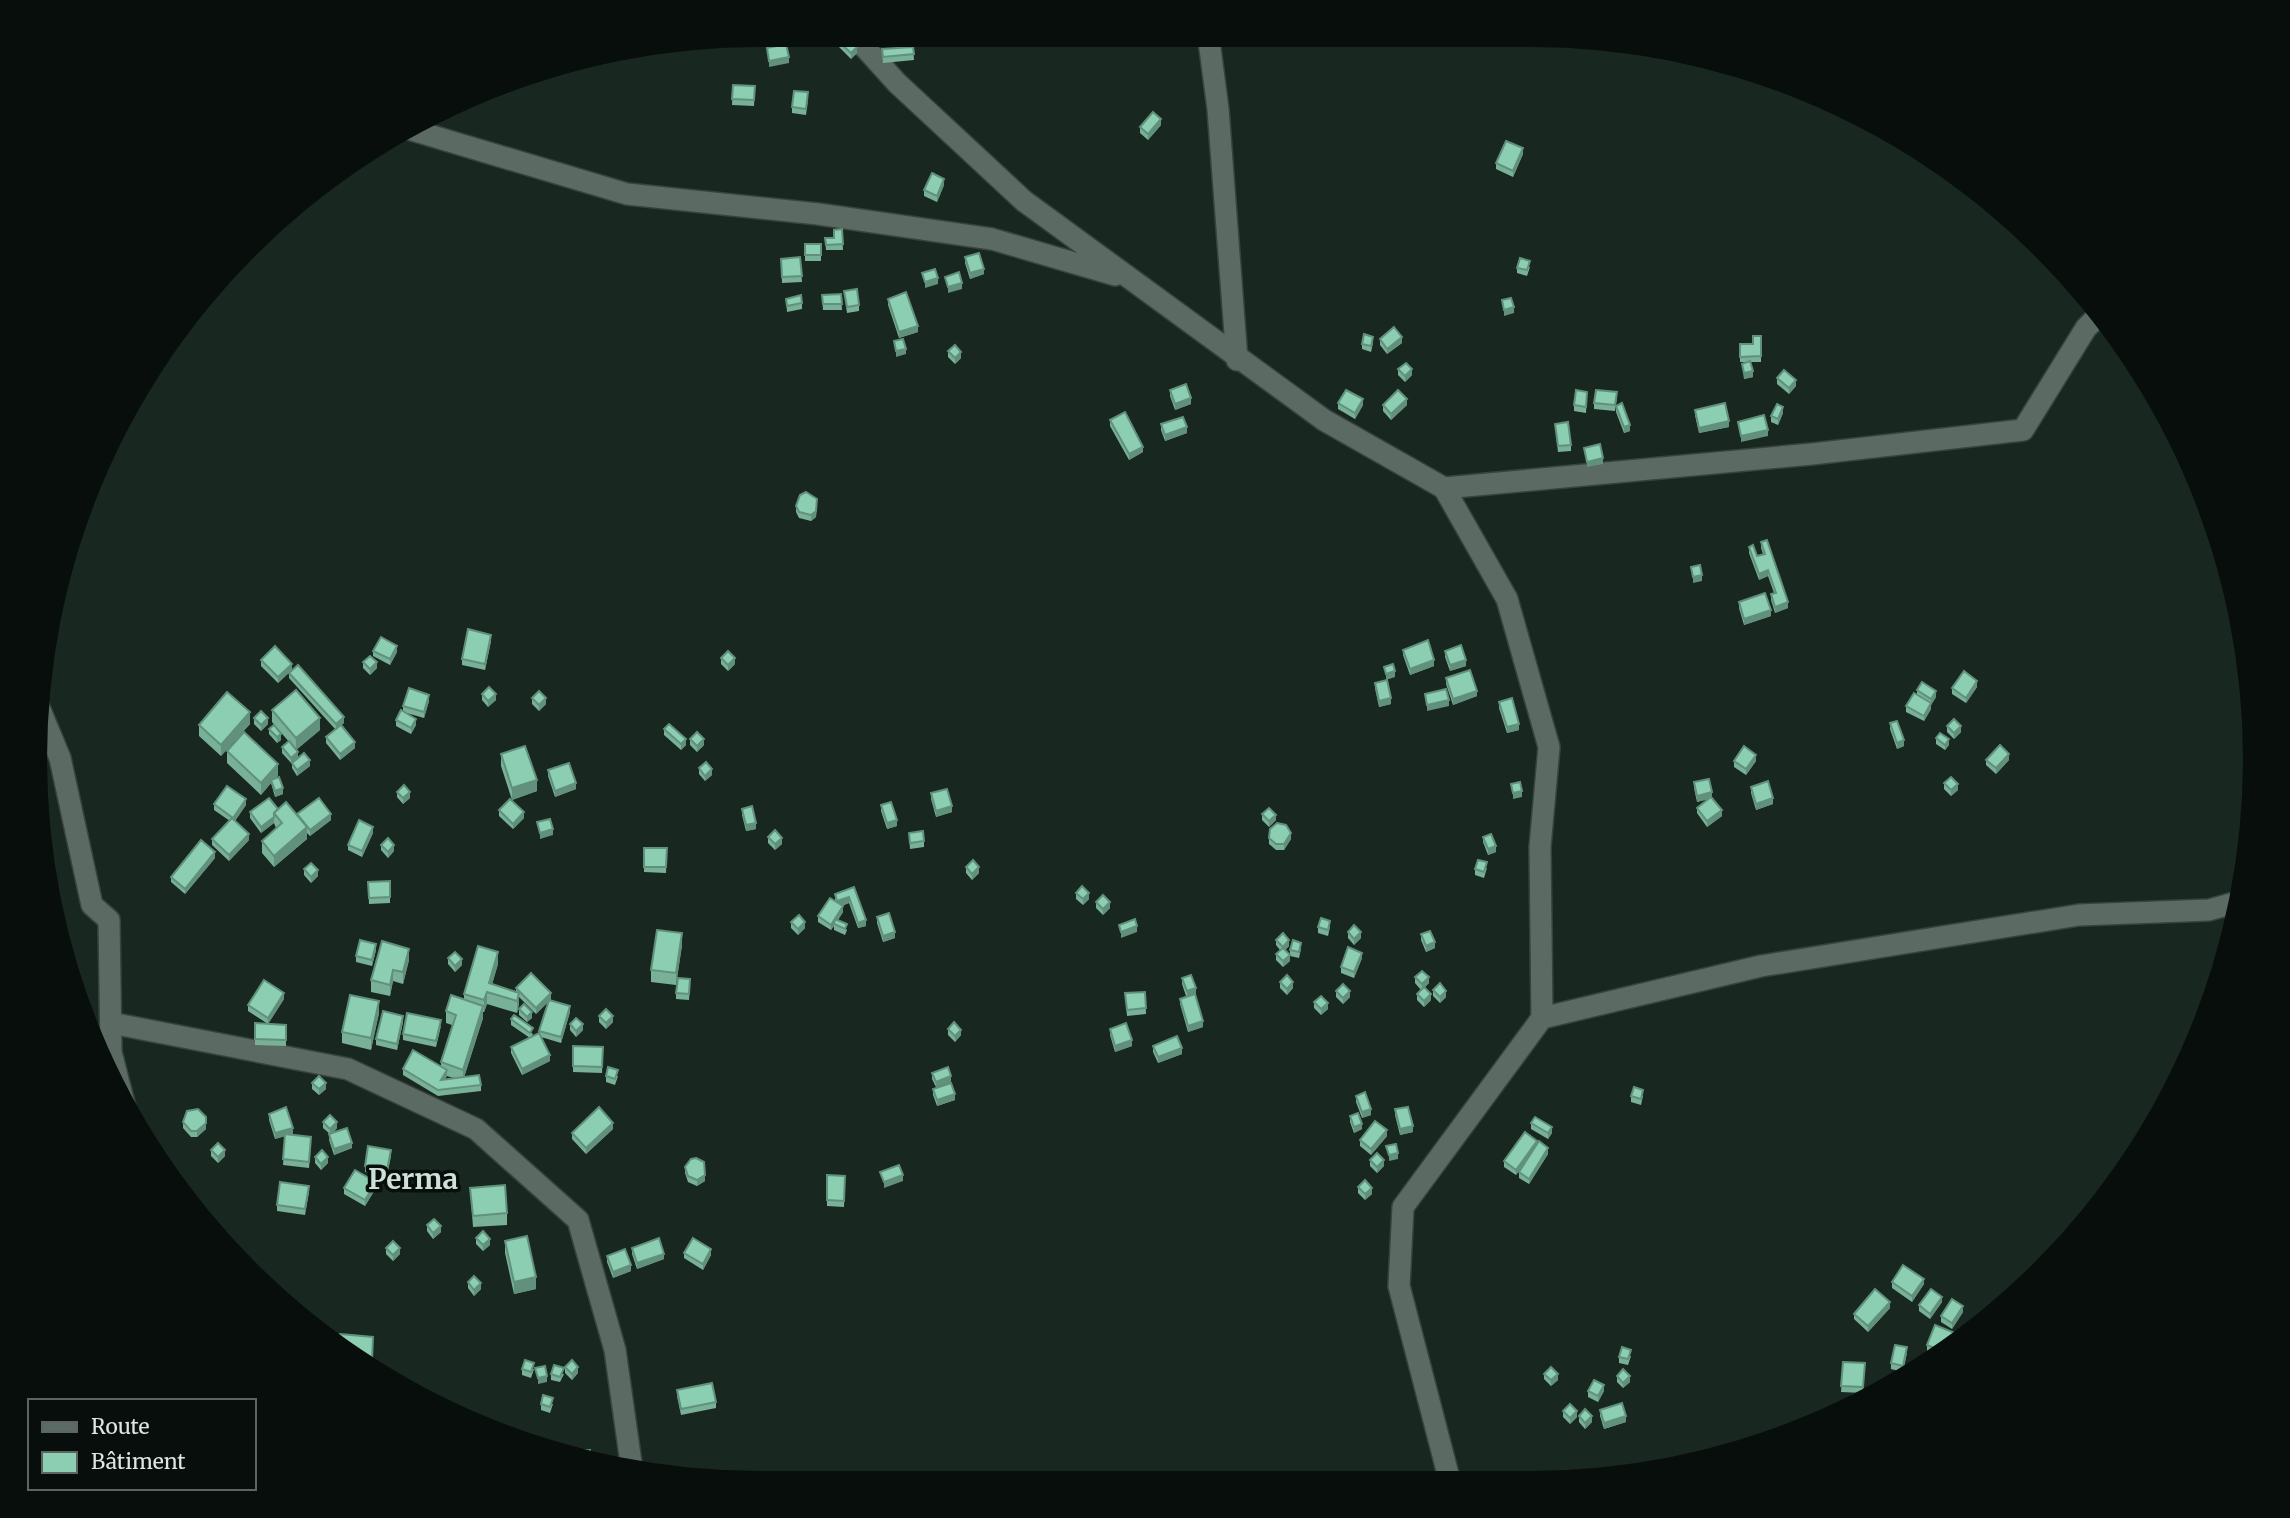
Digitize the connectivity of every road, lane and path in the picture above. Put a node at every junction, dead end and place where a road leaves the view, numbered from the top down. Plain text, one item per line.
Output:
1 (864, 47) edge
2 (1210, 47) edge
3 (422, 133) edge
4 (1127, 278) junction
5 (2092, 321) edge
6 (1237, 360) junction
7 (1444, 488) junction
8 (48, 730) edge
9 (2227, 905) edge
10 (1542, 1018) junction
11 (111, 1023) junction
12 (111, 1053) edge
13 (630, 1459) edge
14 (1447, 1471) edge

1 - 4 street
2 - 6 street
3 - 4 street
4 - 6 street
5 - 7 street
6 - 7 street
7 - 10 street
8 - 11 street
9 - 10 street
10 - 14 street
11 - 12 street
11 - 13 street

